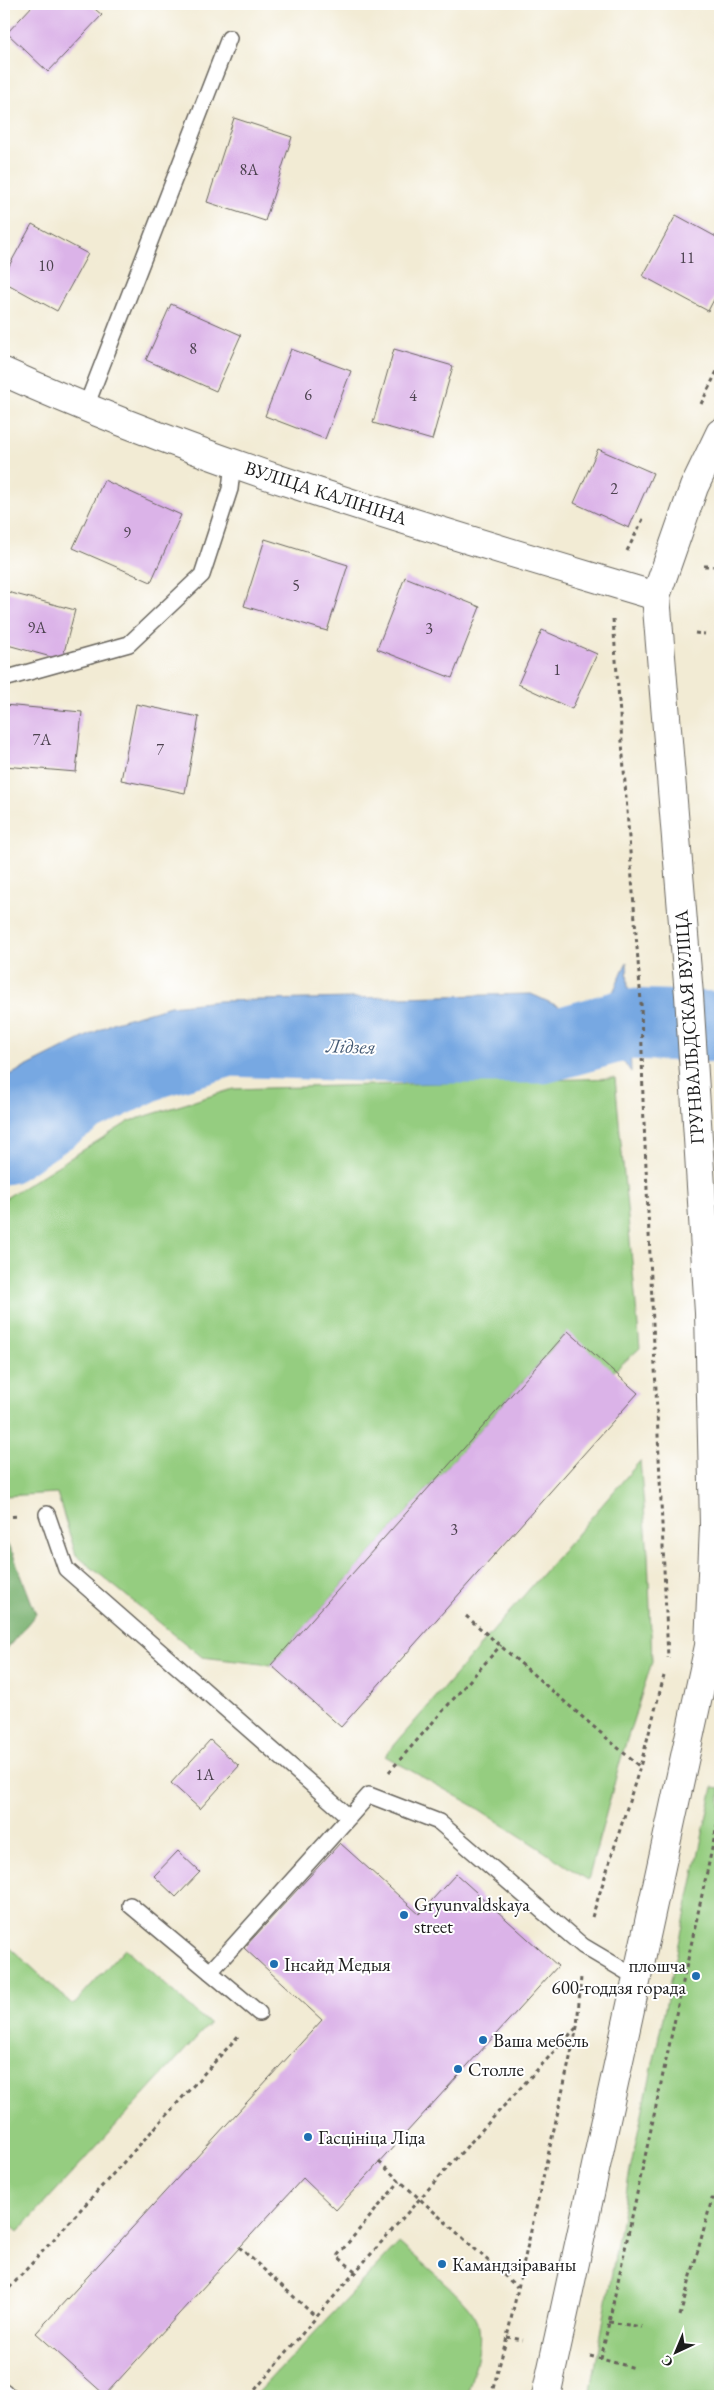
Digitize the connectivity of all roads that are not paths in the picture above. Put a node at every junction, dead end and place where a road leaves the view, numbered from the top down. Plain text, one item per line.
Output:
1 (229, 38) dead end
2 (4, 372) edge
3 (85, 409) junction
4 (720, 433) edge
5 (233, 462) junction
6 (656, 596) junction
7 (4, 679) edge
8 (47, 1514) dead end
9 (349, 1817) junction
10 (130, 1905) dead end
11 (210, 1972) junction
12 (636, 1978) junction
13 (259, 2013) road end
14 (4, 2391) edge
15 (9, 2396) edge
16 (546, 2396) edge

1 - 3 lane
2 - 3 main road, ВУЛІЦА КАЛІНІНА
3 - 5 main road, ВУЛІЦА КАЛІНІНА
4 - 6 main road, ГРУНВАЛЬДСКАЯ ВУЛІЦА
5 - 6 main road, ВУЛІЦА КАЛІНІНА
5 - 7 lane
6 - 12 main road, ГРУНВАЛЬДСКАЯ ВУЛІЦА
8 - 9 lane
9 - 11 lane
9 - 12 lane
10 - 11 lane
11 - 13 lane
12 - 16 main road, ГРУНВАЛЬДСКАЯ ВУЛІЦА
14 - 15 lane

